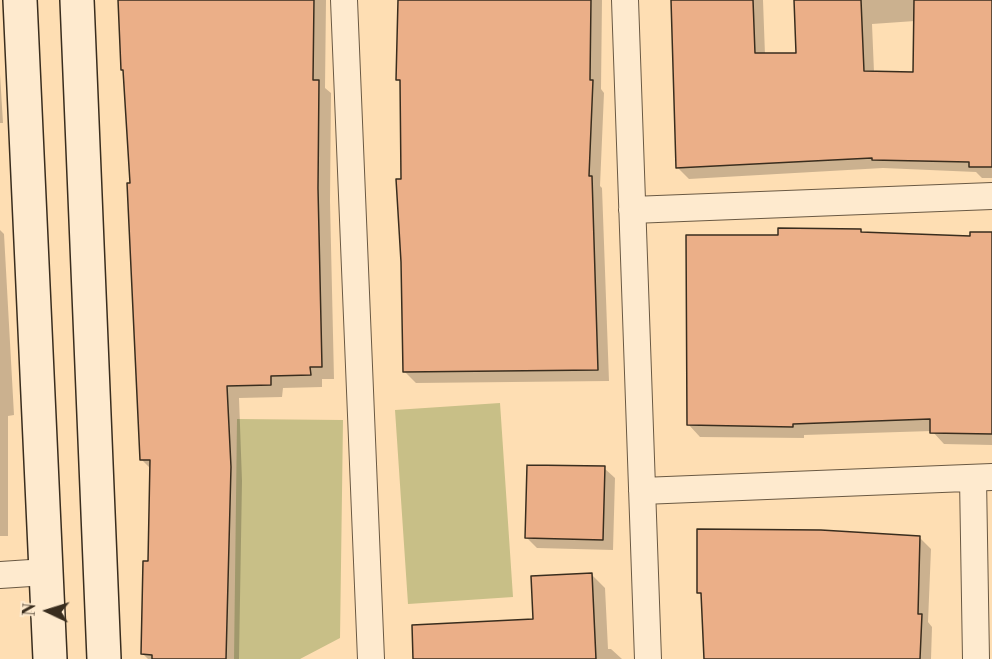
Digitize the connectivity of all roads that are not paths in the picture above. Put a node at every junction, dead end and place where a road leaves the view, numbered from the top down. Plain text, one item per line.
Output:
1 (20, 0) edge
2 (77, 0) edge
3 (344, 0) edge
4 (625, 0) edge
5 (992, 196) edge
6 (632, 210) junction
7 (982, 477) edge
8 (642, 491) junction
9 (46, 572) junction
10 (0, 575) edge
11 (50, 659) edge
12 (104, 659) edge
13 (371, 659) edge
14 (648, 659) edge
15 (976, 659) edge

1 - 9 street
2 - 12 street
3 - 13 street
4 - 6 street
5 - 6 street
6 - 8 street
7 - 8 street
7 - 15 street
8 - 14 street
9 - 10 street
9 - 11 street

